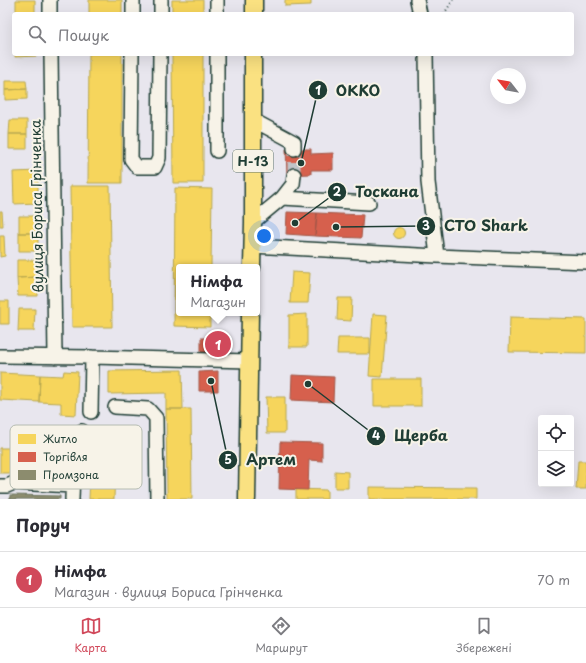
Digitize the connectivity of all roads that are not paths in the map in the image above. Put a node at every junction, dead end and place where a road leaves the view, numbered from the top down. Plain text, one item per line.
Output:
1 (50, 0) edge
2 (133, 0) edge
3 (161, 0) edge
4 (217, 0) edge
5 (254, 0) edge
6 (417, 0) edge
7 (50, 12) edge
8 (132, 12) edge
9 (161, 12) edge
10 (217, 12) edge
11 (254, 12) edge
12 (420, 12) edge
13 (51, 56) edge
14 (132, 56) edge
15 (160, 56) edge
16 (217, 56) edge
17 (253, 56) edge
18 (426, 56) edge
19 (253, 120) junction
20 (294, 149) tunnel mouth
21 (217, 151) dead end
22 (294, 175) tunnel mouth
23 (282, 198) junction
24 (369, 203) dead end
25 (253, 222) junction
26 (252, 246) junction
27 (437, 256) junction
28 (586, 262) edge
29 (252, 264) edge
30 (250, 316) edge
31 (0, 356) edge
32 (55, 357) junction
33 (92, 357) junction
34 (249, 361) junction
35 (115, 407) dead end
36 (91, 412) dead end
37 (10, 485) edge
38 (0, 486) edge
39 (46, 489) edge
40 (72, 493) edge
41 (158, 499) edge
42 (247, 499) edge

1 - 7 street
2 - 8 street
3 - 9 street
4 - 10 street
5 - 11 main road
6 - 12 street
13 - 32 street, вулиця Бориса Грінченка
14 - 15 street
16 - 21 street
17 - 19 main road, Н-13
18 - 27 street
19 - 20 street
19 - 25 main road, Н-13
22 - 23 street
23 - 24 street
23 - 25 street
25 - 26 main road, Н-13
26 - 27 street
26 - 29 main road, Н-13
27 - 28 street
30 - 34 main road
31 - 32 street
32 - 33 street
33 - 34 street
33 - 36 street
34 - 42 main road
35 - 41 street
37 - 38 street
39 - 40 street

